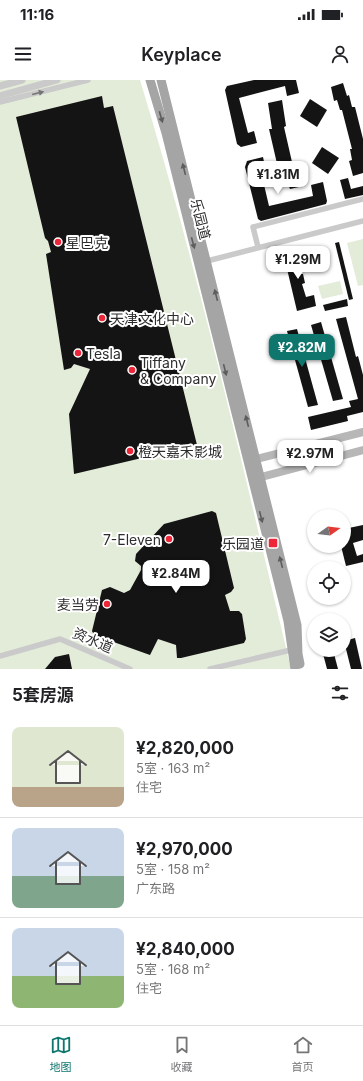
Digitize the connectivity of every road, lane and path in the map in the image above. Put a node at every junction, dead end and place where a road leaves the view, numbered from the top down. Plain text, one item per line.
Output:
1 (22, 80) edge
2 (57, 80) edge
3 (88, 80) edge
4 (150, 80) edge
5 (161, 80) edge
6 (0, 86) edge
7 (0, 96) edge
8 (0, 102) edge
9 (363, 199) edge
10 (363, 221) edge
11 (258, 247) junction
12 (203, 262) junction
13 (363, 432) edge
14 (363, 450) edge
15 (252, 460) junction
16 (256, 478) junction
17 (291, 650) junction
18 (0, 656) edge
19 (130, 669) edge
20 (210, 669) edge
21 (295, 669) edge
22 (302, 669) edge

1 - 6 street
2 - 7 street
8 -> 3 street
4 -> 12 main road, 乐园道
12 -> 5 main road, 乐园道
9 - 11 street
10 - 11 street
11 - 12 street
12 - 15 main road, 乐园道
13 - 15 main road
14 - 16 main road
15 - 16 main road, 乐园道
16 -> 17 main road, 乐园道
22 -> 16 main road, 乐园道
17 - 20 street
17 - 21 main road, 乐园道
18 - 19 street, 资水道

